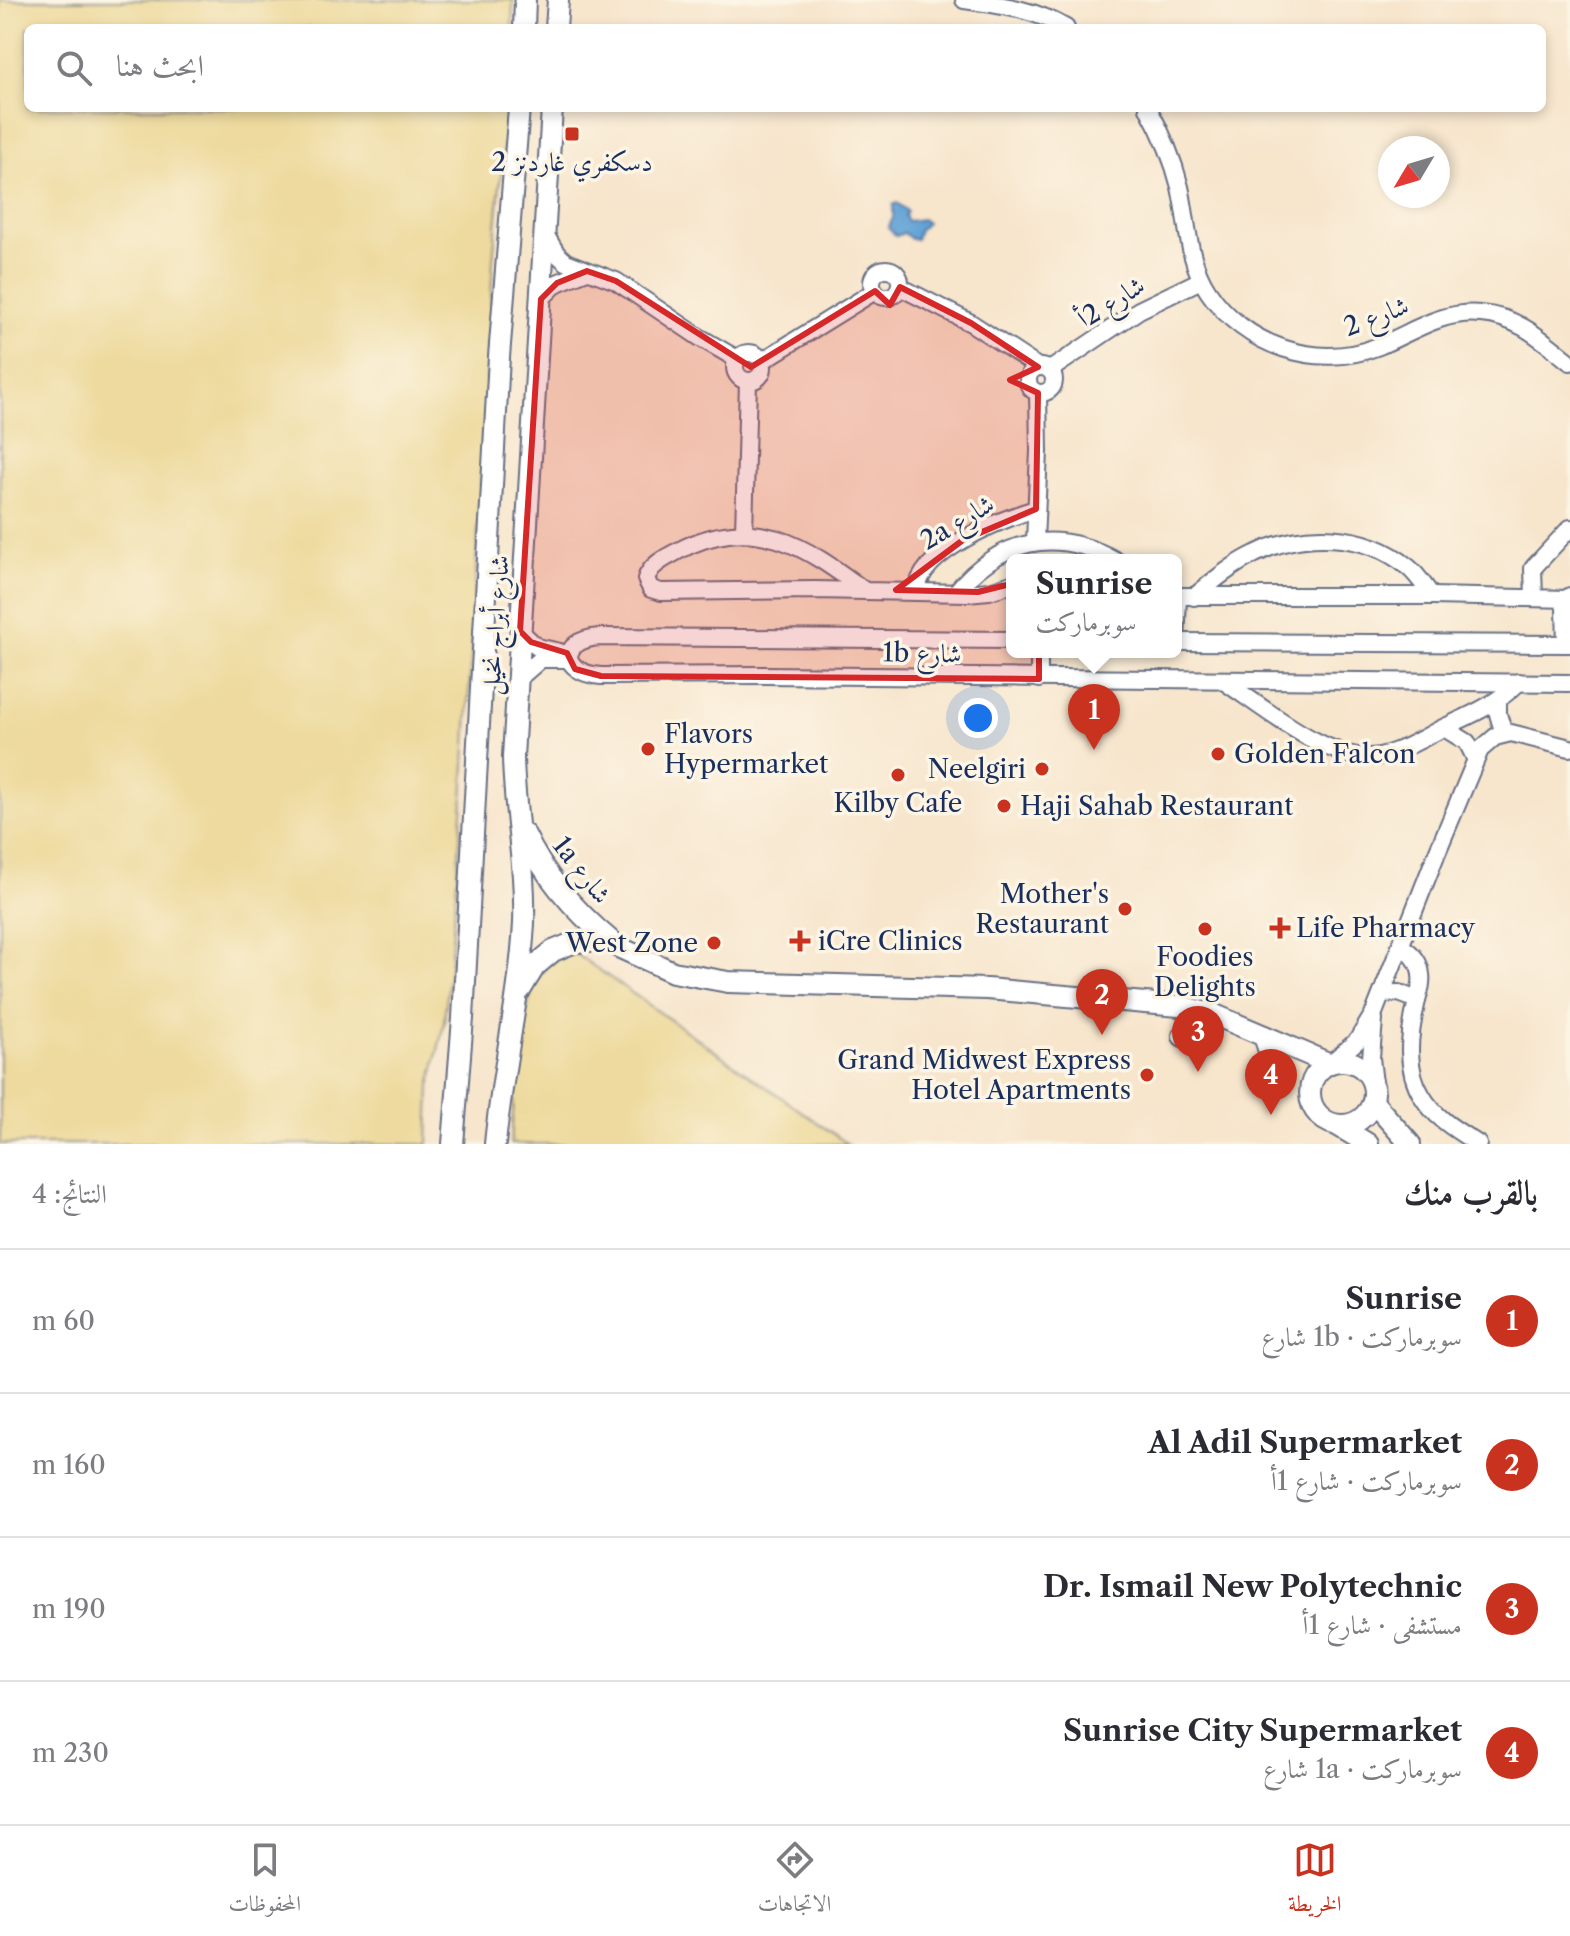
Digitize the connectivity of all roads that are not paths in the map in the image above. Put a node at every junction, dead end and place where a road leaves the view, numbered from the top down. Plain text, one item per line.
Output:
1 (525, 0) edge
2 (558, 0) edge
3 (964, 0) edge
4 (524, 24) edge
5 (556, 24) edge
6 (1058, 24) edge
7 (519, 112) edge
8 (552, 112) edge
9 (1150, 112) edge
10 (545, 234) junction
11 (587, 271) junction
12 (1201, 280) junction
13 (541, 299) junction
14 (737, 359) junction
15 (762, 361) junction
16 (1570, 362) edge
17 (1044, 369) junction
18 (748, 381) junction
19 (1036, 509) junction
20 (1570, 528) edge
21 (744, 532) junction
22 (1035, 542) junction
23 (1100, 554) edge
24 (1006, 586) edge
25 (865, 591) junction
26 (917, 591) junction
27 (956, 592) junction
28 (1432, 596) junction
29 (1183, 597) edge
30 (1534, 598) junction
31 (1569, 598) edge
32 (520, 631) junction
33 (1006, 640) edge
34 (1182, 642) edge
35 (1568, 644) edge
36 (569, 656) junction
37 (1039, 658) edge
38 (518, 679) junction
39 (1039, 679) junction
40 (1220, 680) junction
41 (1519, 682) junction
42 (1570, 683) edge
43 (1498, 701) junction
44 (1444, 728) junction
45 (1504, 734) junction
46 (1570, 748) edge
47 (1475, 758) junction
48 (519, 822) junction
49 (612, 942) junction
50 (1400, 946) junction
51 (1382, 994) junction
52 (1417, 1000) junction
53 (516, 1007) junction
54 (1374, 1013) junction
55 (1215, 1015) junction
56 (1183, 1036) dead end
57 (1273, 1040) junction
58 (1330, 1062) junction
59 (1278, 1078) dead end
60 (1310, 1092) junction
61 (1374, 1093) junction
62 (1337, 1125) junction
63 (453, 1144) edge
64 (495, 1144) edge
65 (1368, 1144) edge
66 (1410, 1144) edge
67 (1478, 1144) edge

1 - 4 street
2 - 5 street
3 - 6 street
7 - 63 street, شارع أبراج نخيل
8 - 10 street, شارع أبراج نخيل
9 - 12 street, شارع 2
10 - 11 street
10 - 13 street, شارع أبراج نخيل
11 - 13 street
11 - 14 street
12 - 16 street, شارع 2
12 - 17 street, شارع 2أ
13 - 32 street, شارع أبراج نخيل
14 - 15 street
14 - 18 street
15 - 17 street
15 - 18 street
17 - 19 street
18 - 21 street
19 - 22 street
19 - 26 street, 2a شارع
20 - 30 street
21 - 25 street
21 - 25 street
22 - 23 street
22 - 27 street
24 - 27 street
25 - 26 street
26 - 27 street
28 - 29 street
28 - 29 street
28 - 30 street
30 - 31 street
31 - 35 street
32 - 36 street
32 - 38 street, شارع أبراج نخيل
33 - 36 street, 1b شارع
34 - 35 street
36 - 38 street, 1b شارع
36 - 39 street, 1b شارع
37 - 39 street
38 - 48 street, شارع أبراج نخيل
39 - 40 street, 1b شارع
40 - 41 street, 1b شارع
40 - 44 street
41 - 42 street, 1b شارع
41 - 43 street
43 - 44 street
43 - 45 street
44 - 47 street
45 - 46 street
45 - 47 street
47 - 50 street
48 - 49 street, 1a شارع
48 - 53 street, شارع أبراج نخيل
49 - 53 street
49 - 55 street, 1a شارع
50 - 51 street
50 - 52 street
51 - 52 street
51 - 54 street
52 - 67 street
53 - 64 street, شارع أبراج نخيل
54 - 58 street
54 - 61 street
55 - 56 street
55 - 57 street, 1a شارع
57 - 58 street
57 - 59 street
57 - 60 street
58 - 60 street
58 - 61 street
60 - 62 street
61 - 62 street
61 - 66 street
62 - 65 street

